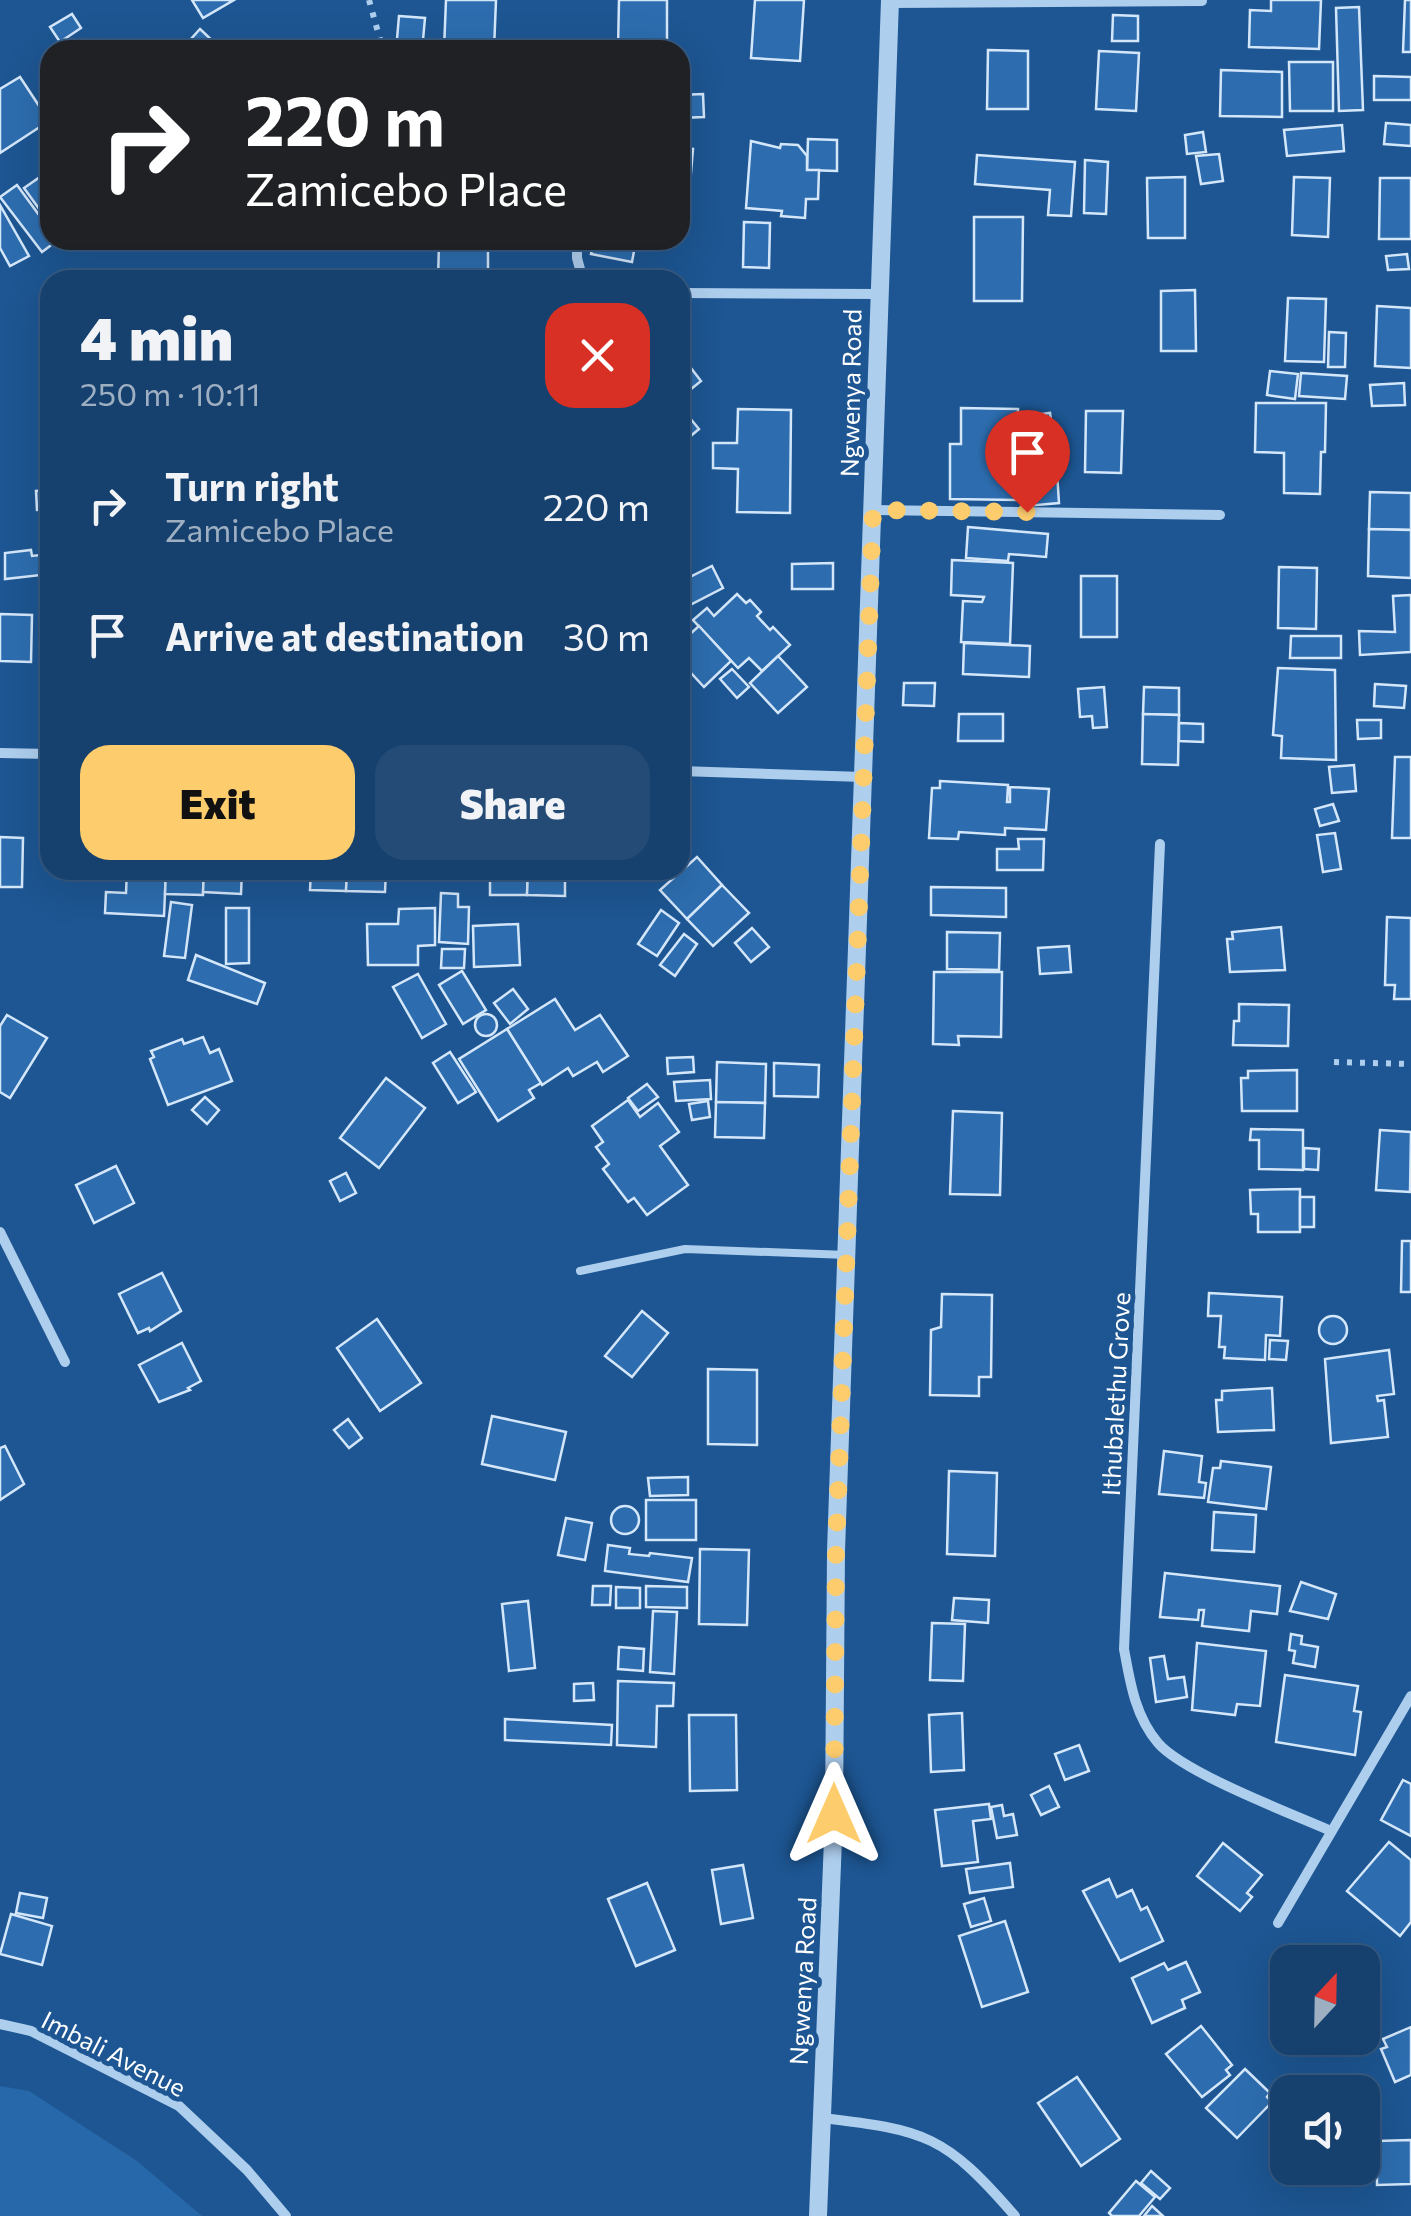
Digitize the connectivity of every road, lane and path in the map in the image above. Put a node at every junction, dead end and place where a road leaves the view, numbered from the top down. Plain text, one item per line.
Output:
1 (369, 0) edge
2 (1202, 0) edge
3 (890, 1) edge
4 (380, 40) edge
5 (690, 293) edge
6 (878, 294) junction
7 (873, 510) junction
8 (1220, 515) dead end
9 (0, 752) edge
10 (40, 754) edge
11 (690, 772) edge
12 (862, 776) junction
13 (1160, 844) dead end
14 (1334, 1062) dead end
15 (1411, 1064) edge
16 (0, 1232) edge
17 (846, 1254) junction
18 (580, 1271) dead end
19 (64, 1362) dead end
20 (1411, 1696) edge
21 (1330, 1831) junction
22 (1278, 1923) dead end
23 (0, 2024) edge
24 (820, 2118) junction
25 (286, 2216) edge
26 (818, 2216) edge
27 (1015, 2216) edge

1 - 4 path
2 - 3 street
3 - 6 street, Ngwenya Road
5 - 6 street
6 - 7 street, Ngwenya Road
7 - 8 street
7 - 12 street, Ngwenya Road
9 - 10 street
11 - 12 street
12 - 17 street, Ngwenya Road
13 - 21 street, Ithubalethu Grove
14 - 15 path
16 - 19 street
17 - 18 lane
17 - 24 street, Ngwenya Road
20 - 21 street
21 - 22 street
23 - 25 street, Imbali Avenue
24 - 26 street, Ngwenya Road
24 - 27 street

